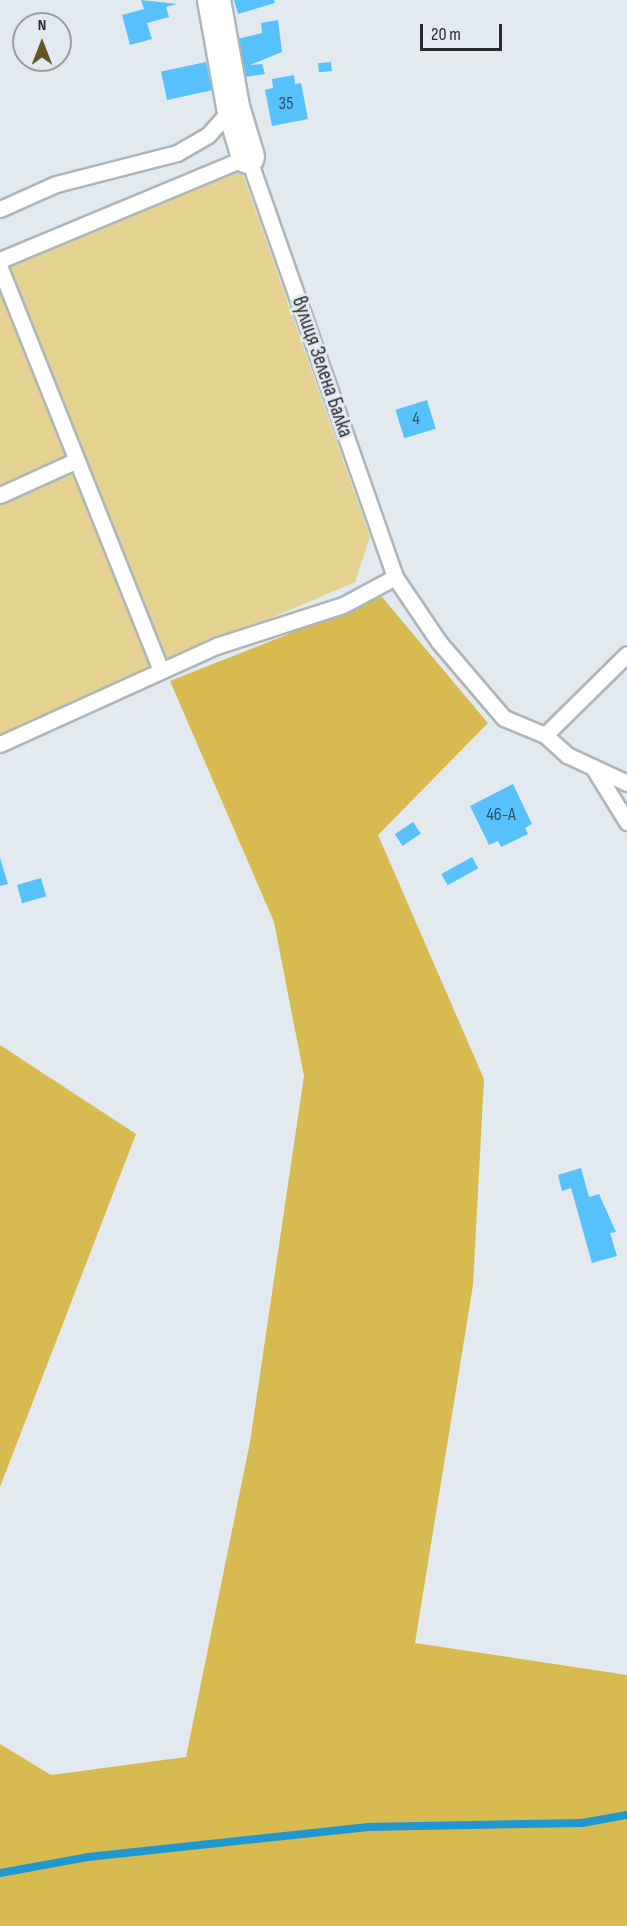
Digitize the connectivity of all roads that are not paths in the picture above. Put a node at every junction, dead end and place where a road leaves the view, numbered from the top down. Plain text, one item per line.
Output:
1 (214, 0) edge
2 (233, 107) junction
3 (248, 157) junction
4 (0, 209) edge
5 (0, 260) edge
6 (0, 268) edge
7 (75, 461) junction
8 (0, 495) edge
9 (395, 577) junction
10 (627, 654) edge
11 (161, 670) junction
12 (545, 735) junction
13 (0, 744) edge
14 (593, 767) junction
15 (627, 783) edge
16 (627, 822) edge

1 - 2 street
2 - 3 street
2 - 4 lane
3 - 5 lane
3 - 9 lane, вулиця Зелена Балка
6 - 7 lane
7 - 8 lane
7 - 11 lane
9 - 11 lane
9 - 12 lane, вулиця Зелена Балка
10 - 12 lane
11 - 13 lane
12 - 14 lane, вулиця Зелена Балка
14 - 15 lane, вулиця Зелена Балка
14 - 16 lane

